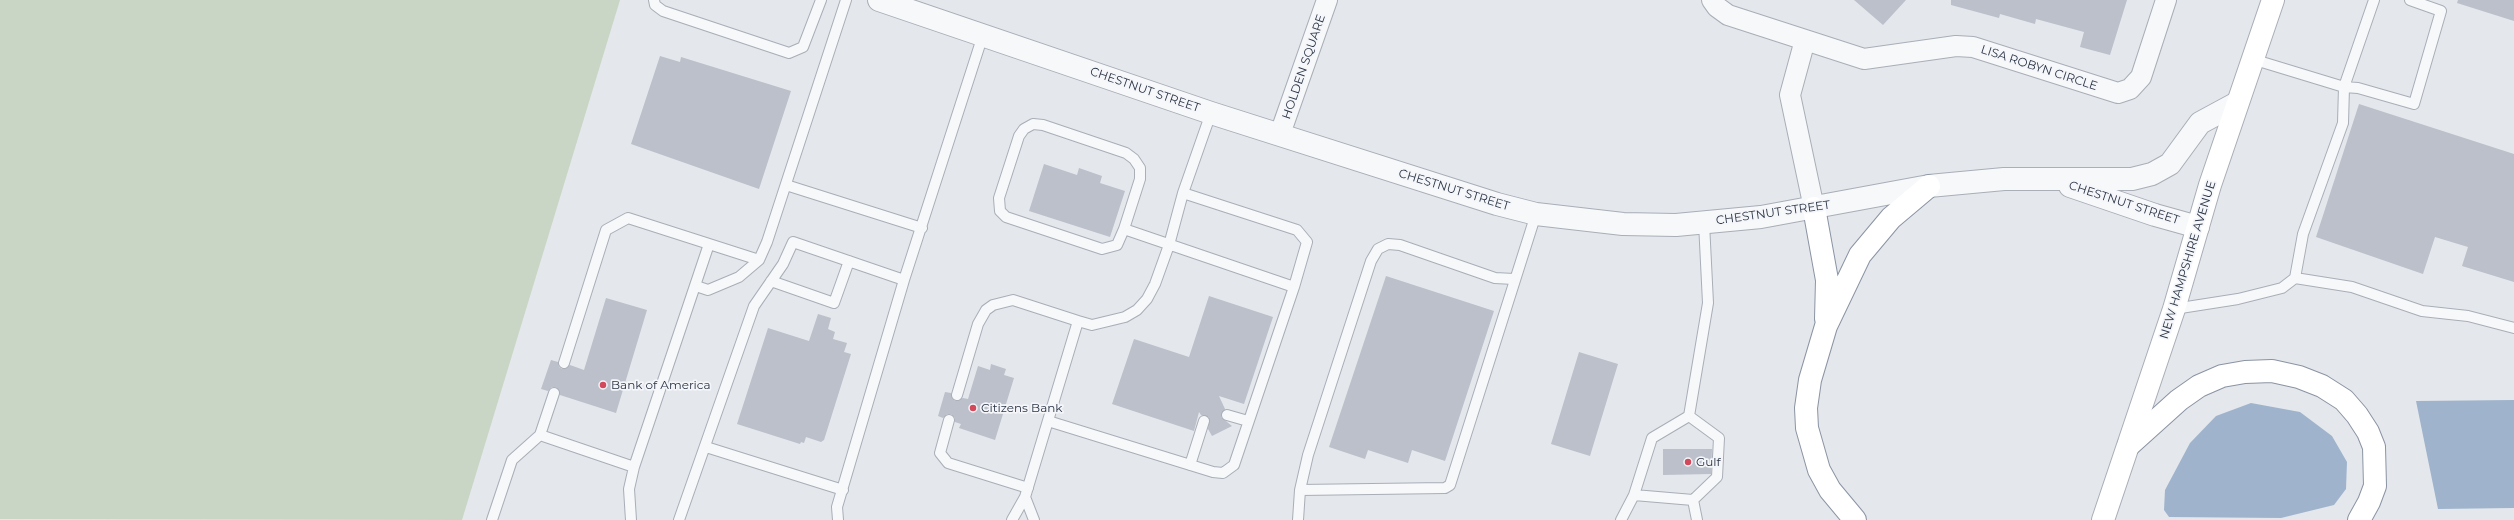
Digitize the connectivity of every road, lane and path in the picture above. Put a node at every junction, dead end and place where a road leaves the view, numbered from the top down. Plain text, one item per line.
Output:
1 (654, 0) edge
2 (821, 0) edge
3 (846, 0) edge
4 (879, 0) edge
5 (1327, 0) edge
6 (1712, 0) edge
7 (2166, 0) edge
8 (2273, 0) edge
9 (2374, 0) edge
10 (2410, 0) edge
11 (983, 35) junction
12 (1805, 40) junction
13 (2252, 59) junction
14 (2344, 87) junction
15 (2237, 103) junction
16 (1211, 112) junction
17 (1280, 134) junction
18 (2051, 180) junction
19 (786, 185) junction
20 (1929, 186) junction
21 (1183, 193) junction
22 (1814, 208) junction
23 (1536, 214) junction
24 (1704, 223) junction
25 (2198, 226) junction
26 (922, 228) junction
27 (1124, 229) junction
28 (709, 244) junction
29 (1169, 245) junction
30 (759, 260) junction
31 (849, 261) junction
32 (2295, 278) junction
33 (1514, 279) junction
34 (904, 280) junction
35 (771, 281) junction
36 (696, 286) junction
37 (1294, 287) junction
38 (2174, 310) junction
39 (1078, 321) junction
40 (1826, 326) junction
41 (2514, 328) edge
42 (564, 363) dead end
43 (554, 393) dead end
44 (957, 396) dead end
45 (1227, 415) dead end
46 (1689, 416) junction
47 (949, 420) dead end
48 (1048, 421) junction
49 (1204, 422) dead end
50 (1248, 422) junction
51 (540, 434) junction
52 (2129, 445) junction
53 (706, 447) junction
54 (1190, 465) junction
55 (634, 467) junction
56 (843, 490) junction
57 (1300, 490) junction
58 (1026, 492) junction
59 (1634, 495) junction
60 (1693, 500) junction
61 (492, 520) edge
62 (631, 520) edge
63 (679, 520) edge
64 (838, 520) edge
65 (1012, 520) edge
66 (1034, 520) edge
67 (1298, 520) edge
68 (1621, 520) edge
69 (1697, 520) edge
70 (1855, 520) edge
71 (2103, 520) edge
72 (2359, 520) edge

1 - 2 lane
3 - 19 lane
4 - 11 street, CHESTNUT STREET
5 - 17 street, HOLDEN SQUARE
6 - 12 street, LISA ROBYN CIRCLE
7 - 12 street, LISA ROBYN CIRCLE
8 - 13 main road, NEW HAMPSHIRE AVENUE
9 - 14 lane
10 - 14 lane
11 - 16 street, CHESTNUT STREET
11 - 26 lane
12 - 22 street
13 - 14 lane
13 - 15 main road, NEW HAMPSHIRE AVENUE
14 - 32 lane
15 - 18 street, CHESTNUT STREET
15 - 25 main road, NEW HAMPSHIRE AVENUE
16 - 17 street, CHESTNUT STREET
16 - 21 lane
17 - 23 street, CHESTNUT STREET
18 - 20 street, CHESTNUT STREET
18 - 25 street, CHESTNUT STREET
19 - 26 lane
19 - 30 lane
20 - 22 street, CHESTNUT STREET
20 - 40 main road
21 - 29 lane
21 - 37 lane
22 - 24 street, CHESTNUT STREET
22 - 40 main road
23 - 24 street, CHESTNUT STREET
23 - 33 lane
24 - 46 lane
25 - 38 main road, NEW HAMPSHIRE AVENUE
26 - 34 lane
27 - 27 lane
27 - 29 lane
28 - 30 lane
28 - 36 lane
28 - 42 lane
29 - 37 lane
29 - 39 lane
30 - 36 lane
31 - 34 lane
31 - 35 lane
31 - 35 lane
32 - 38 lane
32 - 41 lane
33 - 57 lane
33 - 57 lane
34 - 56 lane
35 - 53 lane
36 - 55 lane
37 - 50 lane
38 - 52 main road, NEW HAMPSHIRE AVENUE
39 - 44 lane
39 - 48 lane
40 - 70 main road
43 - 51 lane
45 - 50 lane
46 - 59 lane
46 - 60 lane
47 - 58 lane
48 - 54 lane
48 - 58 lane
49 - 54 lane
50 - 54 lane
51 - 55 lane
51 - 61 lane
52 - 71 main road, NEW HAMPSHIRE AVENUE
52 - 72 main road
53 - 56 lane
53 - 63 lane
55 - 62 lane
56 - 64 lane
57 - 67 lane
58 - 65 lane
58 - 66 lane
59 - 60 lane
59 - 68 lane
60 - 69 lane

